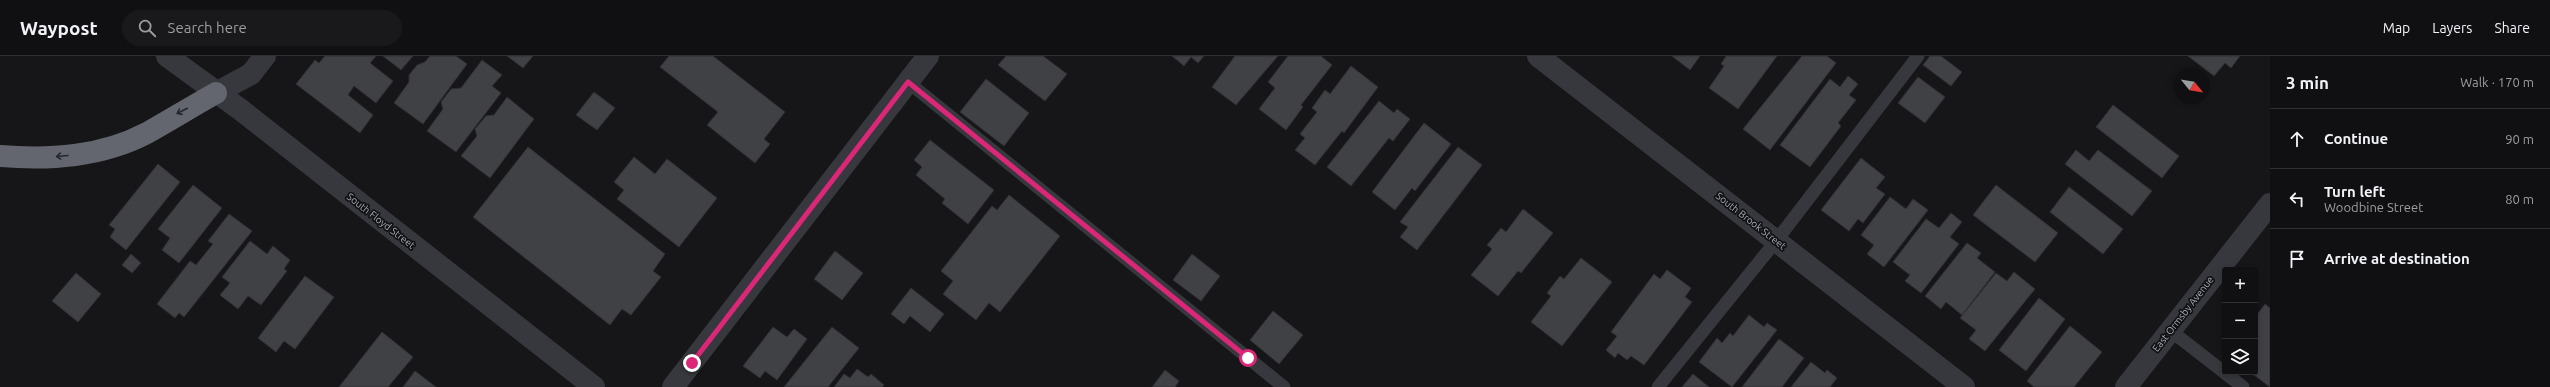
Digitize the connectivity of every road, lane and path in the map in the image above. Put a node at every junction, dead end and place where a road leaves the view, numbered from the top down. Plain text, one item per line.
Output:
1 (167, 56) edge
2 (265, 56) edge
3 (928, 56) edge
4 (1538, 56) edge
5 (1918, 56) edge
6 (908, 82) junction
7 (216, 93) junction
8 (0, 156) edge
9 (2270, 204) edge
10 (1776, 241) junction
11 (2170, 331) junction
12 (594, 387) edge
13 (673, 387) edge
14 (1284, 387) edge
15 (1658, 387) edge
16 (1964, 387) edge
17 (2126, 387) edge
18 (2243, 387) edge

1 - 7 street, South Floyd Street
2 - 7 street
3 - 6 street
4 - 10 street, South Brook Street
5 - 10 lane
6 - 13 street
6 - 14 lane
7 -> 8 highway
7 - 12 street, South Floyd Street
9 - 11 street, East Ormsby Avenue
10 - 15 lane
10 - 16 street, South Brook Street
11 - 17 street, East Ormsby Avenue
11 - 18 lane

